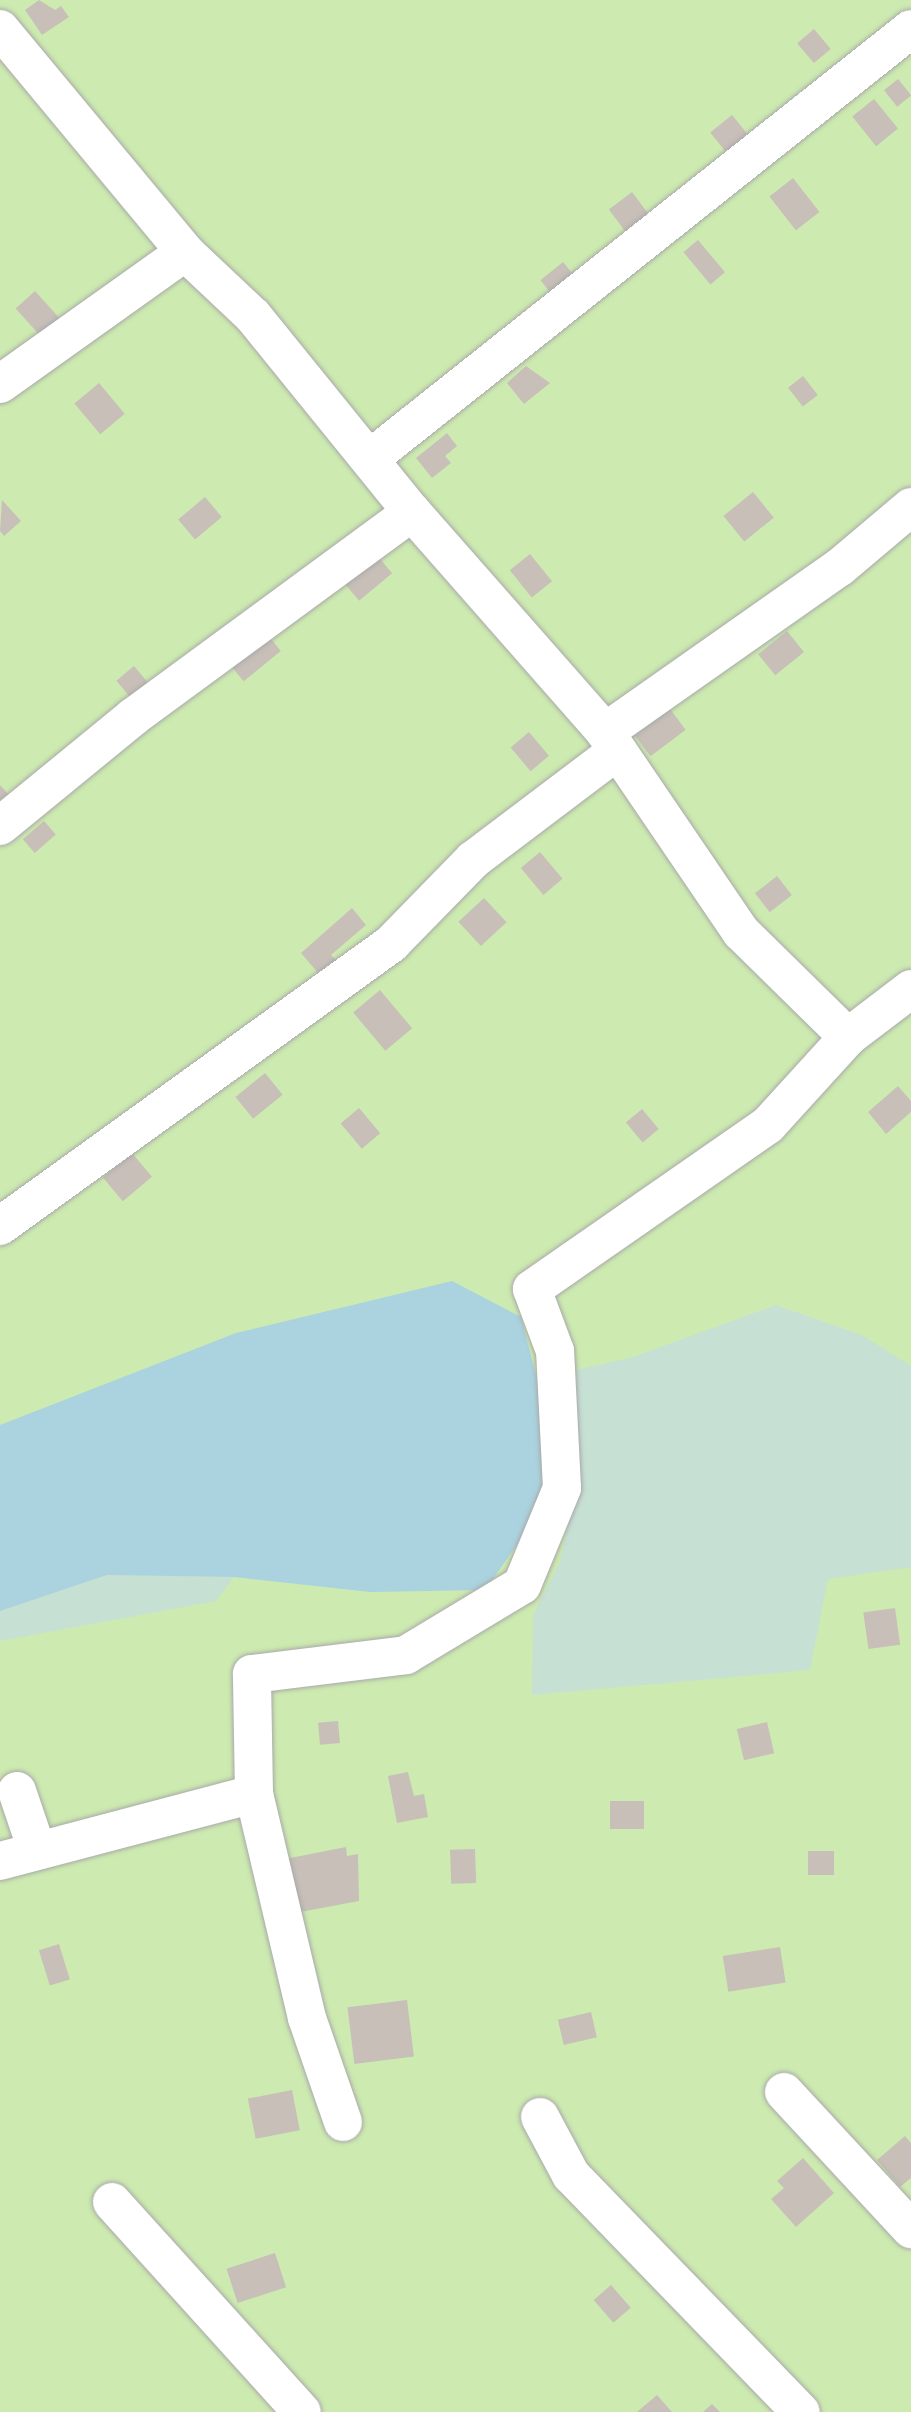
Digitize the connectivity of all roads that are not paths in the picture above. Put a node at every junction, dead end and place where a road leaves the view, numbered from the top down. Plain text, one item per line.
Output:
1 (0, 29) edge
2 (911, 29) edge
3 (185, 252) junction
4 (0, 384) edge
5 (372, 457) junction
6 (911, 507) edge
7 (412, 512) junction
8 (611, 741) junction
9 (0, 826) edge
10 (911, 989) edge
11 (848, 1037) junction
12 (0, 1226) edge
13 (17, 1791) dead end
14 (254, 1794) junction
15 (36, 1847) junction
16 (0, 1861) edge
17 (784, 2092) dead end
18 (540, 2117) dead end
19 (343, 2122) dead end
20 (111, 2202) dead end
21 (911, 2229) edge
22 (302, 2412) edge
23 (801, 2412) edge

1 - 3 lane
2 - 5 lane
3 - 4 lane
3 - 5 lane
5 - 7 lane
6 - 8 lane
7 - 8 lane
7 - 9 lane
8 - 11 lane
8 - 12 lane
10 - 11 lane
11 - 14 lane
13 - 15 lane
14 - 15 lane
14 - 19 lane
15 - 16 lane
17 - 21 lane
18 - 23 lane
20 - 22 lane

